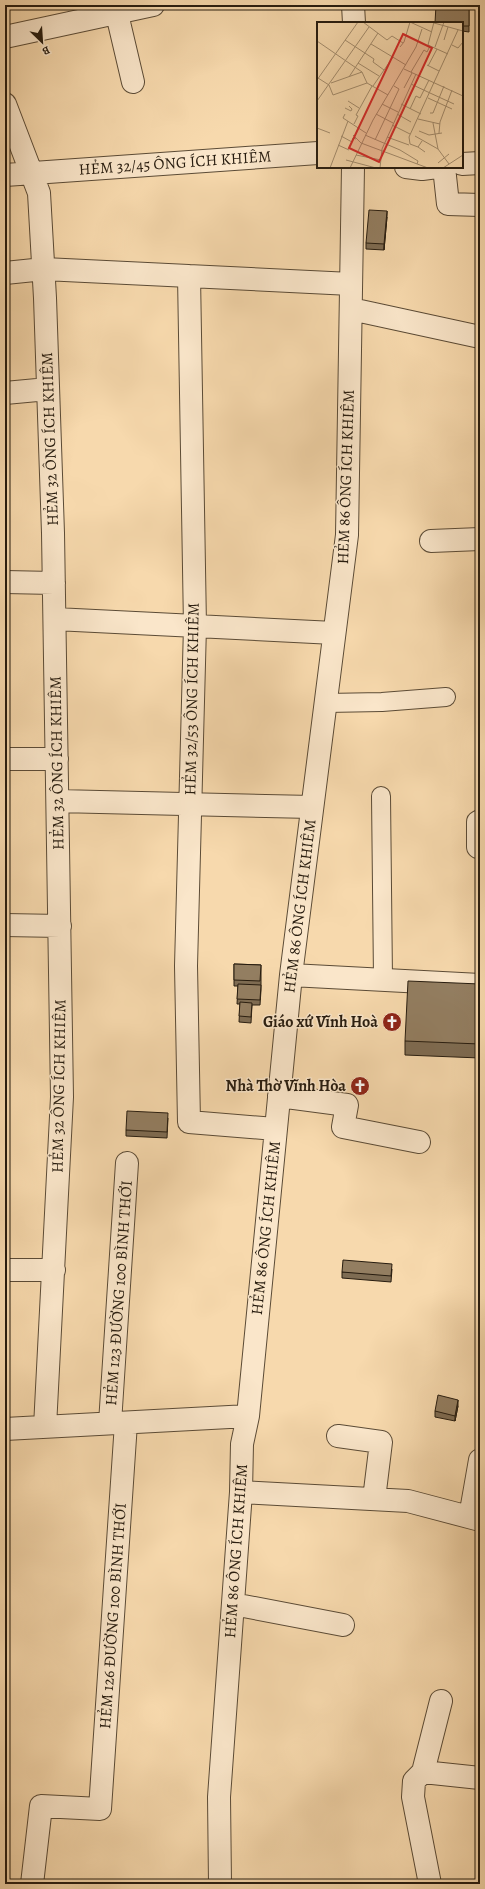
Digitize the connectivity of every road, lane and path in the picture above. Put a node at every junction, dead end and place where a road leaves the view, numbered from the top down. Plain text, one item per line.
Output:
1 (153, 5) edge
2 (353, 5) edge
3 (118, 14) junction
4 (354, 22) edge
5 (5, 37) edge
6 (133, 82) dead end
7 (5, 104) edge
8 (317, 153) edge
9 (480, 162) edge
10 (463, 164) edge
11 (353, 168) edge
12 (414, 168) edge
13 (430, 168) edge
14 (444, 168) edge
15 (32, 173) junction
16 (5, 175) edge
17 (480, 205) edge
18 (44, 269) junction
19 (5, 273) edge
20 (189, 276) junction
21 (351, 284) junction
22 (351, 309) junction
23 (480, 337) edge
24 (48, 389) junction
25 (5, 393) edge
26 (480, 539) edge
27 (431, 541) dead end
28 (5, 582) edge
29 (54, 583) junction
30 (55, 618) junction
31 (195, 626) junction
32 (334, 633) junction
33 (446, 697) dead end
34 (326, 703) junction
35 (5, 758) edge
36 (57, 759) junction
37 (382, 796) dead end
38 (58, 801) junction
39 (190, 804) junction
40 (312, 807) junction
41 (480, 822) edge
42 (478, 848) dead end
43 (5, 925) edge
44 (60, 926) junction
45 (291, 975) junction
46 (383, 980) junction
47 (480, 984) edge
48 (279, 1096) junction
49 (275, 1129) junction
50 (419, 1142) dead end
51 (127, 1163) dead end
52 (5, 1270) edge
53 (54, 1270) junction
54 (248, 1416) junction
55 (118, 1423) junction
56 (45, 1427) junction
57 (5, 1429) edge
58 (338, 1436) dead end
59 (480, 1460) edge
60 (241, 1492) junction
61 (374, 1500) junction
62 (475, 1518) edge
63 (233, 1604) junction
64 (344, 1625) dead end
65 (440, 1701) dead end
66 (423, 1772) junction
67 (480, 1778) edge
68 (32, 1884) edge
69 (220, 1884) edge
70 (430, 1884) edge

1 - 3 street
2 - 4 street
3 - 5 street
3 - 6 street
7 - 15 street, HẺM 32 ÔNG ÍCH KHIÊM
8 - 15 street, HẺM 32/45 ÔNG ÍCH KHIÊM
9 - 10 street
11 - 21 street, HẺM 86 ÔNG ÍCH KHIÊM
12 - 13 street
14 - 17 street
15 - 16 street, HẺM 32/45 ÔNG ÍCH KHIÊM
15 - 18 street, HẺM 32 ÔNG ÍCH KHIÊM
18 - 19 street
18 - 20 street
18 - 24 street, HẺM 32 ÔNG ÍCH KHIÊM
20 - 21 street
20 - 31 street, HẺM 32/53 ÔNG ÍCH KHIÊM
21 - 22 street, HẺM 86 ÔNG ÍCH KHIÊM
22 - 23 street
22 - 32 street, HẺM 86 ÔNG ÍCH KHIÊM
24 - 25 street
24 - 29 street, HẺM 32 ÔNG ÍCH KHIÊM
26 - 27 street
28 - 29 street
29 - 30 street, HẺM 32 ÔNG ÍCH KHIÊM
30 - 31 street
30 - 36 street, HẺM 32 ÔNG ÍCH KHIÊM
31 - 32 street
31 - 39 street, HẺM 32/53 ÔNG ÍCH KHIÊM
32 - 34 street, HẺM 86 ÔNG ÍCH KHIÊM
33 - 34 lane
34 - 40 street, HẺM 86 ÔNG ÍCH KHIÊM
35 - 36 street
36 - 38 street, HẺM 32 ÔNG ÍCH KHIÊM
37 - 46 lane
38 - 39 street
38 - 44 street, HẺM 32 ÔNG ÍCH KHIÊM
39 - 40 street
39 - 49 street, HẺM 32/53 ÔNG ÍCH KHIÊM
40 - 45 street, HẺM 86 ÔNG ÍCH KHIÊM
41 - 42 street
43 - 44 street
44 - 53 street, HẺM 32 ÔNG ÍCH KHIÊM
45 - 46 street
45 - 48 street, HẺM 86 ÔNG ÍCH KHIÊM
46 - 47 street
48 - 49 street, HẺM 86 ÔNG ÍCH KHIÊM
48 - 50 street
49 - 54 street, HẺM 86 ÔNG ÍCH KHIÊM
51 - 55 street, HẺM 123 ĐƯỜNG 100 BÌNH THỚI
52 - 53 street
53 - 56 street, HẺM 32 ÔNG ÍCH KHIÊM
54 - 55 street
54 - 60 street, HẺM 86 ÔNG ÍCH KHIÊM
55 - 56 street
55 - 68 street, HẺM 126 ĐƯỜNG 100 BÌNH THỚI
56 - 57 street
58 - 61 street
59 - 62 street
60 - 61 street
60 - 63 street, HẺM 86 ÔNG ÍCH KHIÊM
61 - 62 street
63 - 64 street
63 - 69 street, HẺM 86 ÔNG ÍCH KHIÊM
65 - 66 street
66 - 67 street
66 - 70 street

